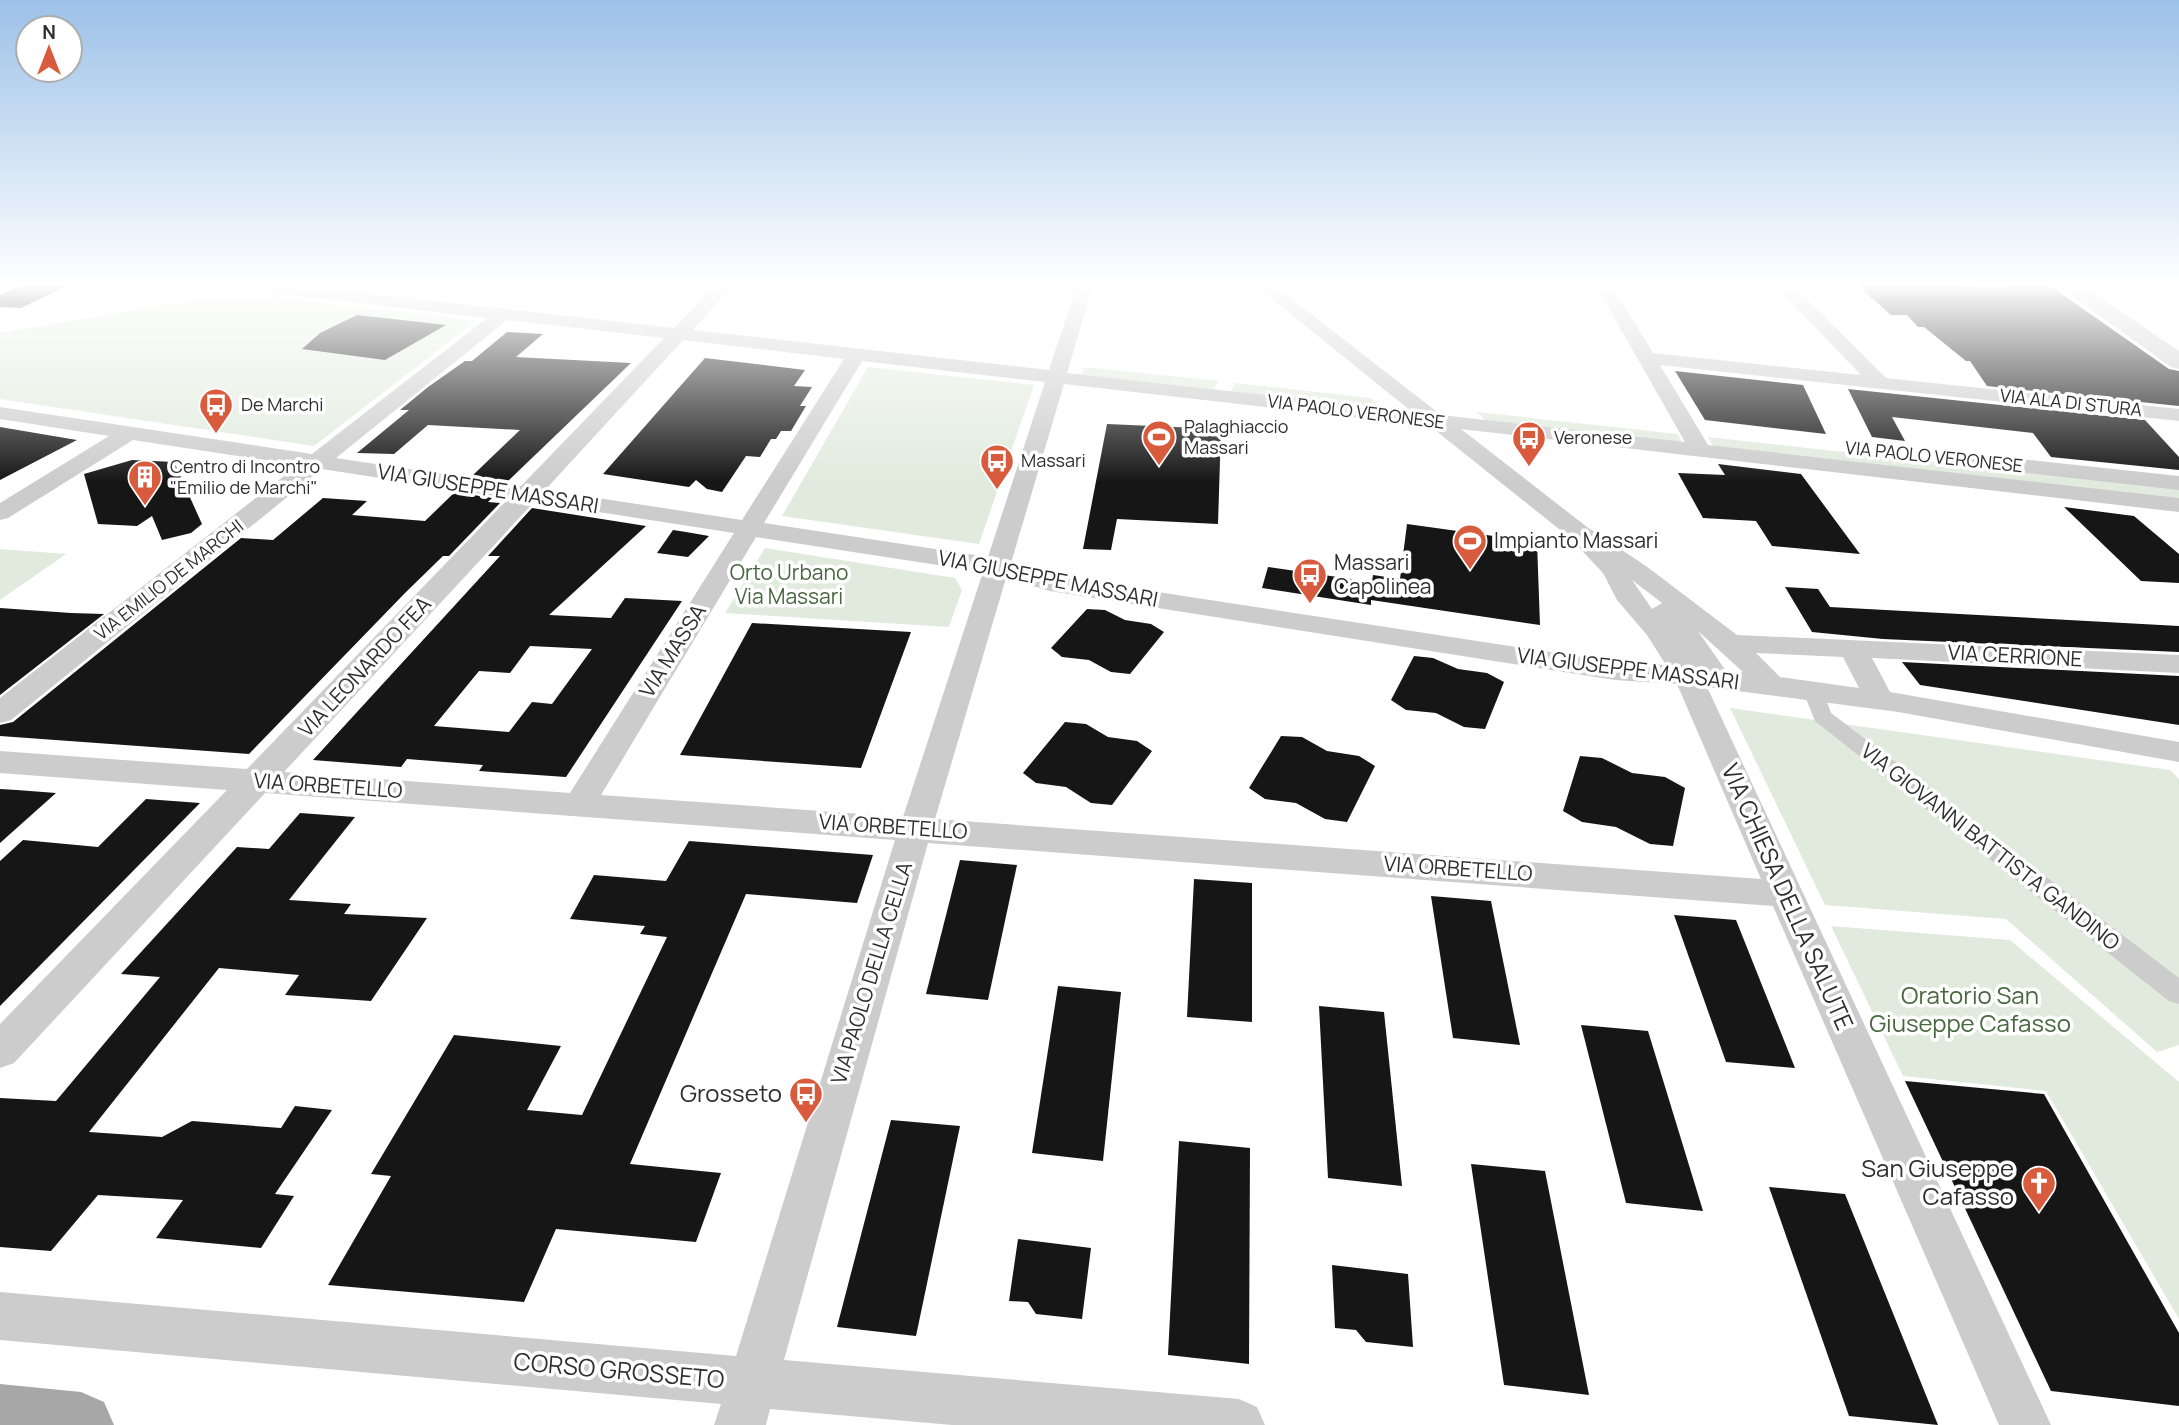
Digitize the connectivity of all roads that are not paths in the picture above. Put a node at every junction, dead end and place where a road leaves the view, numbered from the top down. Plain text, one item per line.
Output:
1 (460, 348) edge
2 (667, 348) edge
3 (792, 348) edge
4 (1066, 348) edge
5 (1343, 348) edge
6 (1642, 348) edge
7 (1846, 348) edge
8 (2159, 348) edge
9 (855, 356) junction
10 (1648, 358) junction
11 (2179, 362) edge
12 (1060, 369) junction
13 (1879, 382) junction
14 (1224, 387) junction
15 (1407, 399) junction
16 (0, 413) edge
17 (2179, 415) edge
18 (1438, 423) junction
19 (1689, 430) junction
20 (1527, 432) junction
21 (129, 433) junction
22 (1701, 451) junction
23 (1487, 459) junction
24 (318, 461) junction
25 (2179, 483) edge
26 (526, 495) junction
27 (2179, 505) edge
28 (0, 513) edge
29 (749, 529) junction
30 (1578, 532) junction
31 (995, 566) junction
32 (1730, 643) junction
33 (1852, 647) junction
34 (2179, 664) edge
35 (1702, 677) junction
36 (1772, 685) junction
37 (1813, 691) junction
38 (1880, 701) junction
39 (0, 713) edge
40 (2179, 752) edge
41 (0, 762) edge
42 (259, 781) junction
43 (579, 804) junction
44 (915, 829) junction
45 (1786, 894) junction
46 (2179, 993) edge
47 (0, 1051) edge
48 (0, 1316) edge
49 (746, 1404) edge
50 (0, 1417) edge
51 (81, 1425) edge
52 (1238, 1425) edge
53 (2025, 1425) edge

1 - 24 street, VIA EMILIO DE MARCHI
2 - 26 street, VIA LEONARDO FEA
3 - 9 street, VIA PAOLO VERONESE
4 - 12 street, VIA PAOLO DELLA CELLA
5 - 15 street
6 - 10 street
7 - 13 street
8 - 11 street
9 - 12 street, VIA PAOLO VERONESE
9 - 29 street, VIA MASSA
10 - 13 street, VIA ALA DI STURA
10 - 19 street
12 - 14 street, VIA PAOLO VERONESE
12 - 31 street, VIA PAOLO DELLA CELLA
13 - 17 street, VIA ALA DI STURA
14 - 15 street, VIA PAOLO VERONESE
14 - 18 street, VIA PAOLO VERONESE
15 - 18 street
15 - 19 street, VIA PAOLO VERONESE
16 - 21 street, VIA GIUSEPPE MASSARI
18 - 20 street, VIA PAOLO VERONESE
18 - 23 street
19 - 22 street
19 - 25 street, VIA PAOLO VERONESE
20 - 22 street, VIA PAOLO VERONESE
20 - 23 street
21 - 24 street, VIA GIUSEPPE MASSARI
21 - 28 street
22 - 27 street, VIA PAOLO VERONESE
23 - 30 street
24 - 26 street, VIA GIUSEPPE MASSARI
24 - 39 street, VIA EMILIO DE MARCHI
26 - 29 street, VIA GIUSEPPE MASSARI
26 - 42 street, VIA LEONARDO FEA
29 - 31 street, VIA GIUSEPPE MASSARI
29 - 43 street, VIA MASSA
30 - 32 street
30 - 35 street, VIA CHIESA DELLA SALUTE
31 - 35 street, VIA GIUSEPPE MASSARI
31 - 44 street, VIA PAOLO DELLA CELLA
32 - 33 street, VIA CERRIONE
32 - 36 street
33 - 34 street, VIA CERRIONE
33 - 38 street
35 - 36 street, VIA GIUSEPPE MASSARI
35 - 45 street, VIA CHIESA DELLA SALUTE
36 - 37 street, VIA GIUSEPPE MASSARI
37 - 38 street, VIA GIUSEPPE MASSARI
37 - 46 street, VIA GIOVANNI BATTISTA GANDINO
38 - 40 street, VIA GIUSEPPE MASSARI
41 - 42 street, VIA ORBETELLO
42 - 43 street, VIA ORBETELLO
42 - 47 street, VIA LEONARDO FEA
43 - 44 street, VIA ORBETELLO
44 - 45 street, VIA ORBETELLO
44 - 49 street, VIA PAOLO DELLA CELLA
45 - 53 street, VIA CHIESA DELLA SALUTE
48 - 49 street, CORSO GROSSETO
49 - 52 street, CORSO GROSSETO
50 - 51 main road

